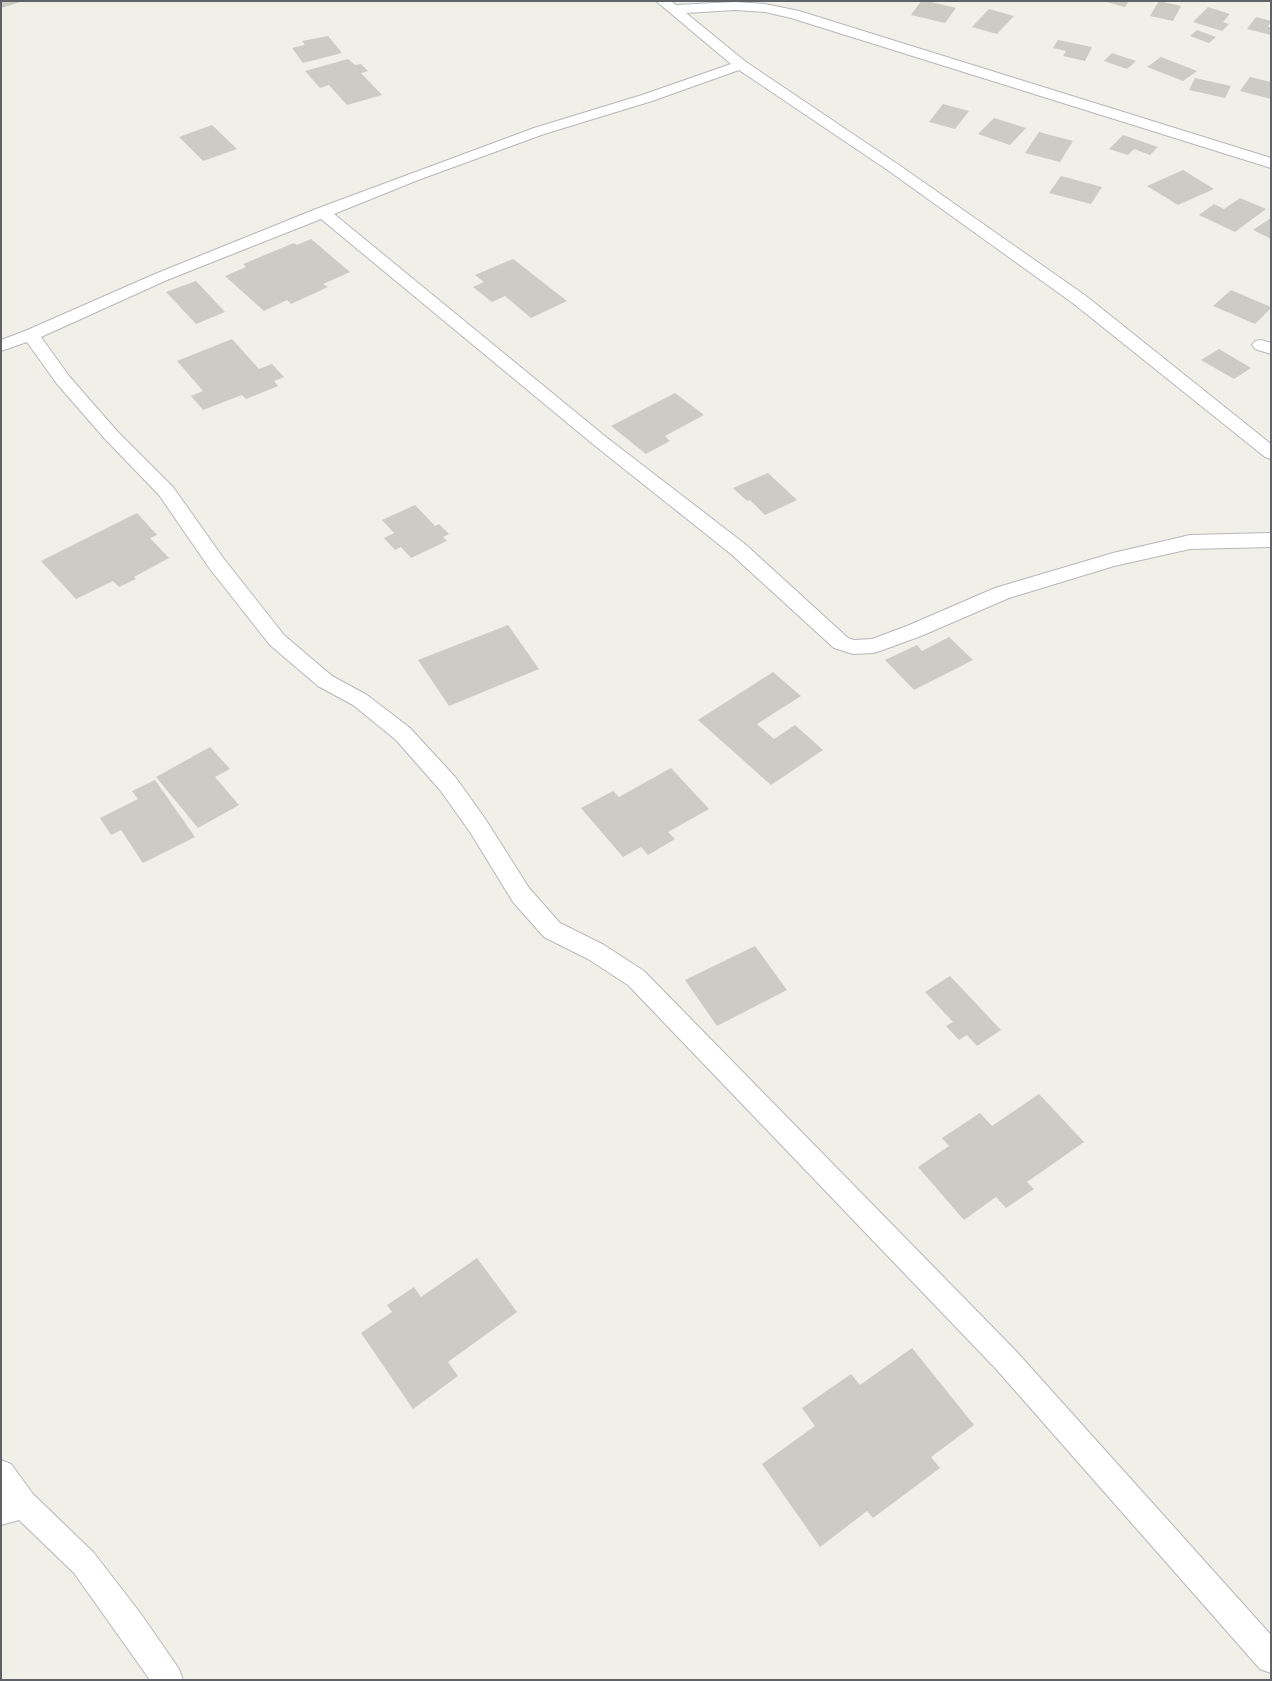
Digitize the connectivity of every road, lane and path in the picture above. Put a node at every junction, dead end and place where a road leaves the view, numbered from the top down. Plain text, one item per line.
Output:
1 (668, 5) edge
2 (741, 65) junction
3 (1271, 163) edge
4 (322, 212) junction
5 (31, 335) junction
6 (1, 346) edge
7 (1271, 453) edge
8 (1271, 540) edge
9 (1, 1474) edge
10 (12, 1508) edge
11 (1271, 1658) edge
12 (168, 1680) edge

1 - 2 street
1 - 3 street
2 - 4 street
2 - 7 street
4 - 5 street
4 - 8 street
5 - 6 street
5 - 11 street
9 - 10 street
10 - 12 street

